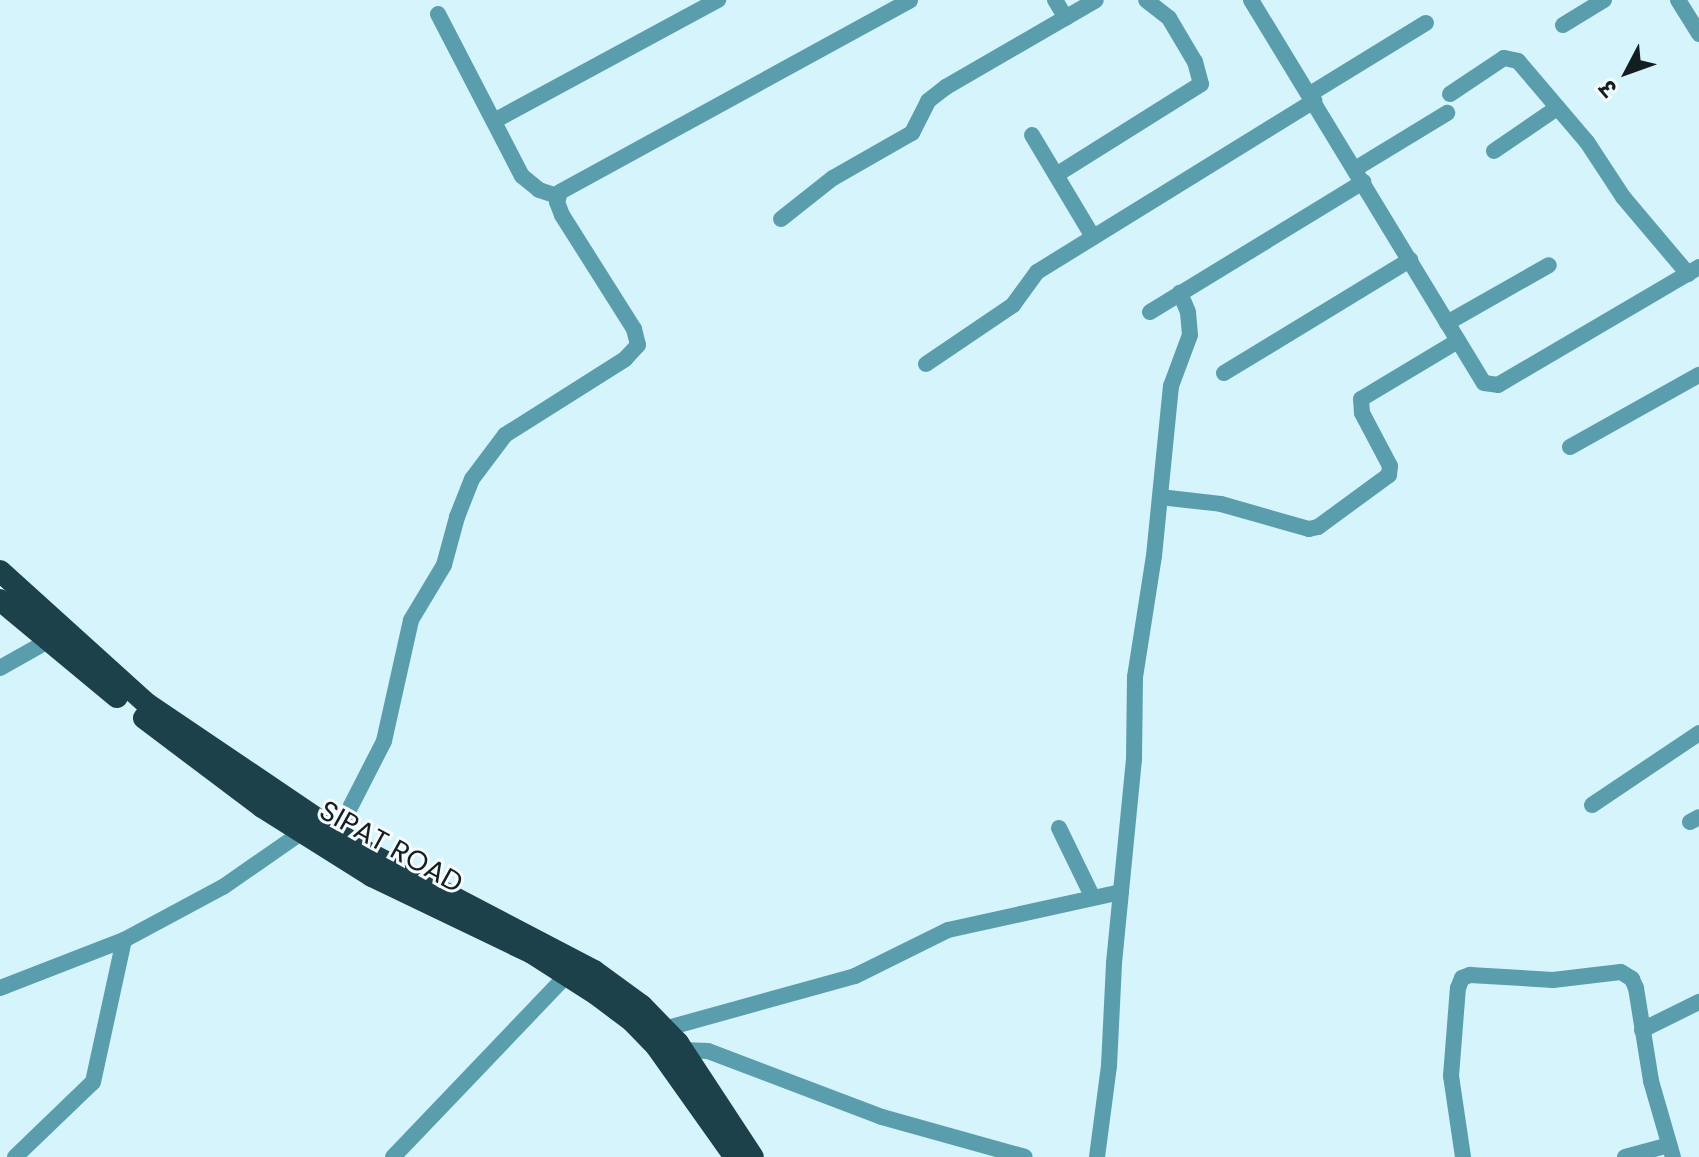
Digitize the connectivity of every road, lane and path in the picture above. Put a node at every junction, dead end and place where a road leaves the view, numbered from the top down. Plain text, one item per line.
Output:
1 (718, 0) edge
2 (910, 0) edge
3 (1055, 0) edge
4 (1096, 0) edge
5 (1146, 0) edge
6 (1251, 0) edge
7 (1604, 0) edge
8 (1678, 0) edge
9 (438, 14) dead end
10 (1066, 18) junction
11 (1426, 23) dead end
12 (1563, 25) dead end
13 (1699, 34) edge
14 (1450, 94) dead end
15 (1312, 98) junction
16 (1557, 108) junction
17 (1447, 113) dead end
18 (494, 121) junction
19 (1032, 135) dead end
20 (1494, 151) dead end
21 (1056, 175) junction
22 (1359, 175) junction
23 (557, 196) junction
24 (781, 219) dead end
25 (1093, 237) junction
26 (1410, 260) junction
27 (1549, 265) dead end
28 (1693, 271) edge
29 (1180, 293) junction
30 (1150, 312) dead end
31 (1447, 323) junction
32 (1458, 341) junction
33 (926, 364) dead end
34 (1224, 373) dead end
35 (1699, 375) edge
36 (1570, 447) dead end
37 (1160, 497) junction
38 (0, 571) edge
39 (0, 600) edge
40 (48, 641) junction
41 (0, 668) edge
42 (1699, 733) edge
43 (1592, 805) dead end
44 (1059, 828) dead end
45 (302, 832) junction
46 (337, 833) junction
47 (1121, 892) junction
48 (1092, 896) junction
49 (124, 940) junction
50 (567, 975) junction
51 (0, 988) edge
52 (1699, 1002) edge
53 (664, 1029) junction
54 (1642, 1030) junction
55 (682, 1050) junction
56 (1671, 1151) edge
57 (15, 1157) edge
58 (393, 1157) edge
59 (735, 1157) edge
60 (753, 1157) edge
61 (1025, 1157) edge
62 (1097, 1157) edge
63 (1463, 1157) edge
64 (1625, 1157) edge

1 - 18 street
2 - 23 street
3 - 10 street
4 - 10 street
5 - 21 street
6 - 15 street
7 - 12 street
8 - 13 street
9 - 18 street
10 - 24 street
11 - 15 street
14 - 16 street
15 - 22 street
15 - 25 street
16 - 20 street
16 - 28 street
17 - 22 street
18 - 23 street
19 - 21 street
21 - 25 street
22 - 26 street
22 - 29 street
23 - 46 street
25 - 33 street
26 - 31 street
26 - 34 street
27 - 31 street
28 - 32 street
29 - 30 street
29 - 37 street
31 - 32 street
32 - 37 street
35 - 36 street
37 - 47 street
38 - 46 highway
39 - 40 highway, SIPAT ROAD
40 - 41 street
40 - 45 highway, SIPAT ROAD
42 - 43 street
44 - 48 street
45 - 49 street
45 - 50 highway, SIPAT ROAD
46 - 53 highway
47 - 48 street
47 - 62 street
48 - 53 street
49 - 51 street
49 - 57 street
50 - 58 street
50 - 59 highway, SIPAT ROAD
52 - 54 street
53 - 55 highway
54 - 56 street
54 - 63 street
55 - 60 highway
55 - 61 street
56 - 64 street

